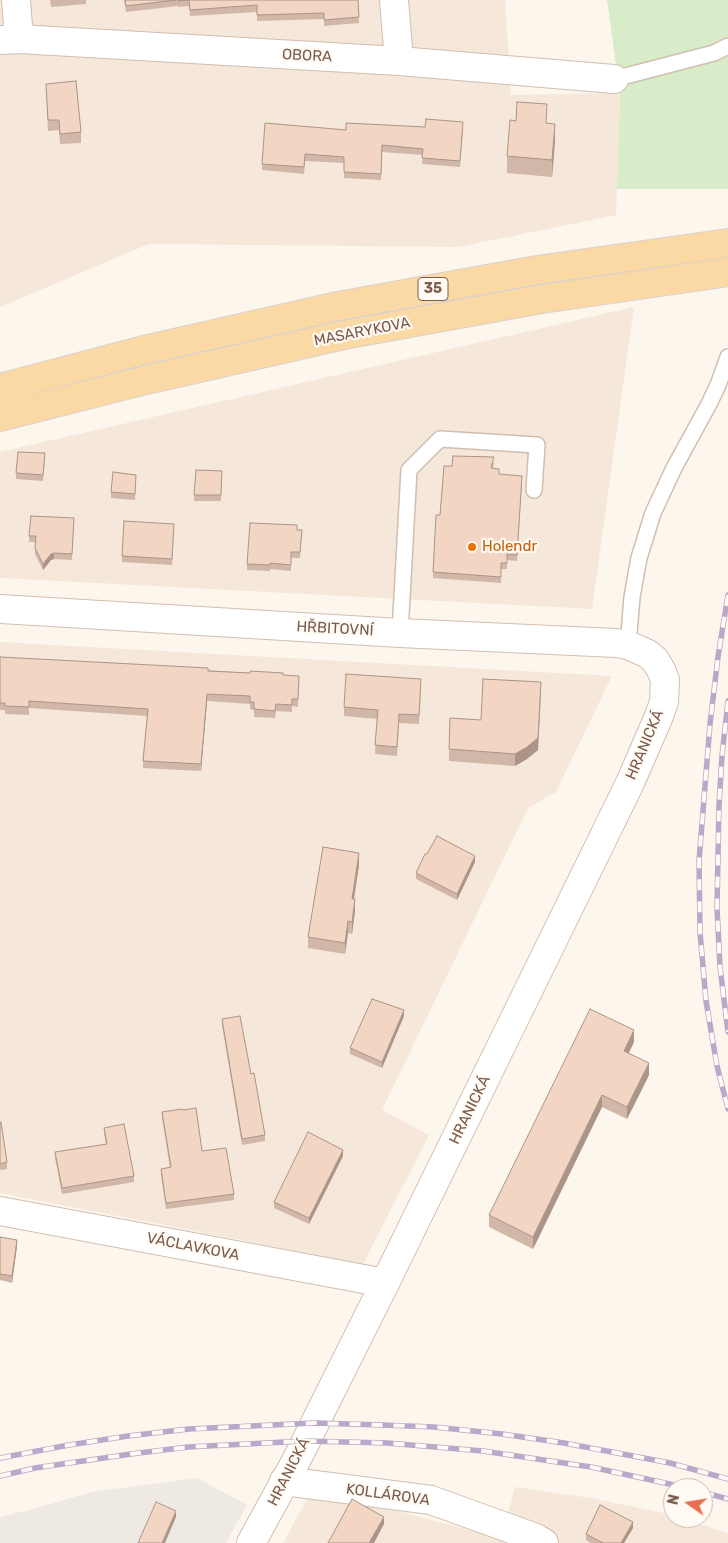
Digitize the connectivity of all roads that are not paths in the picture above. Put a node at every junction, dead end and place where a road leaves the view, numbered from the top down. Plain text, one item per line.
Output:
1 (16, 0) edge
2 (394, 0) edge
3 (9, 40) edge
4 (728, 46) edge
5 (399, 61) junction
6 (614, 79) joint
7 (728, 243) edge
8 (728, 272) edge
9 (728, 357) edge
10 (0, 388) edge
11 (0, 417) edge
12 (534, 490) dead end
13 (0, 609) edge
14 (400, 633) junction
15 (628, 645) junction
16 (662, 670) joint
17 (0, 1211) edge
18 (386, 1283) junction
19 (284, 1481) junction
20 (251, 1543) edge
21 (544, 1543) edge

1 - 3 street
2 - 5 street
3 - 5 street, OBORA
4 - 6 lane
5 - 6 street, OBORA
7 - 10 main road, MASARYKOVA / 35
8 - 11 main road, MASARYKOVA / 35
9 - 15 lane
12 - 14 lane
13 - 14 street, HŘBITOVNÍ
14 - 15 street, HŘBITOVNÍ
15 - 16 street, HŘBITOVNÍ
16 - 18 street, HRANICKÁ
17 - 18 street, VÁCLAVKOVA
18 - 19 street, HRANICKÁ
19 - 20 street, HRANICKÁ
19 - 21 street, KOLLÁROVA

